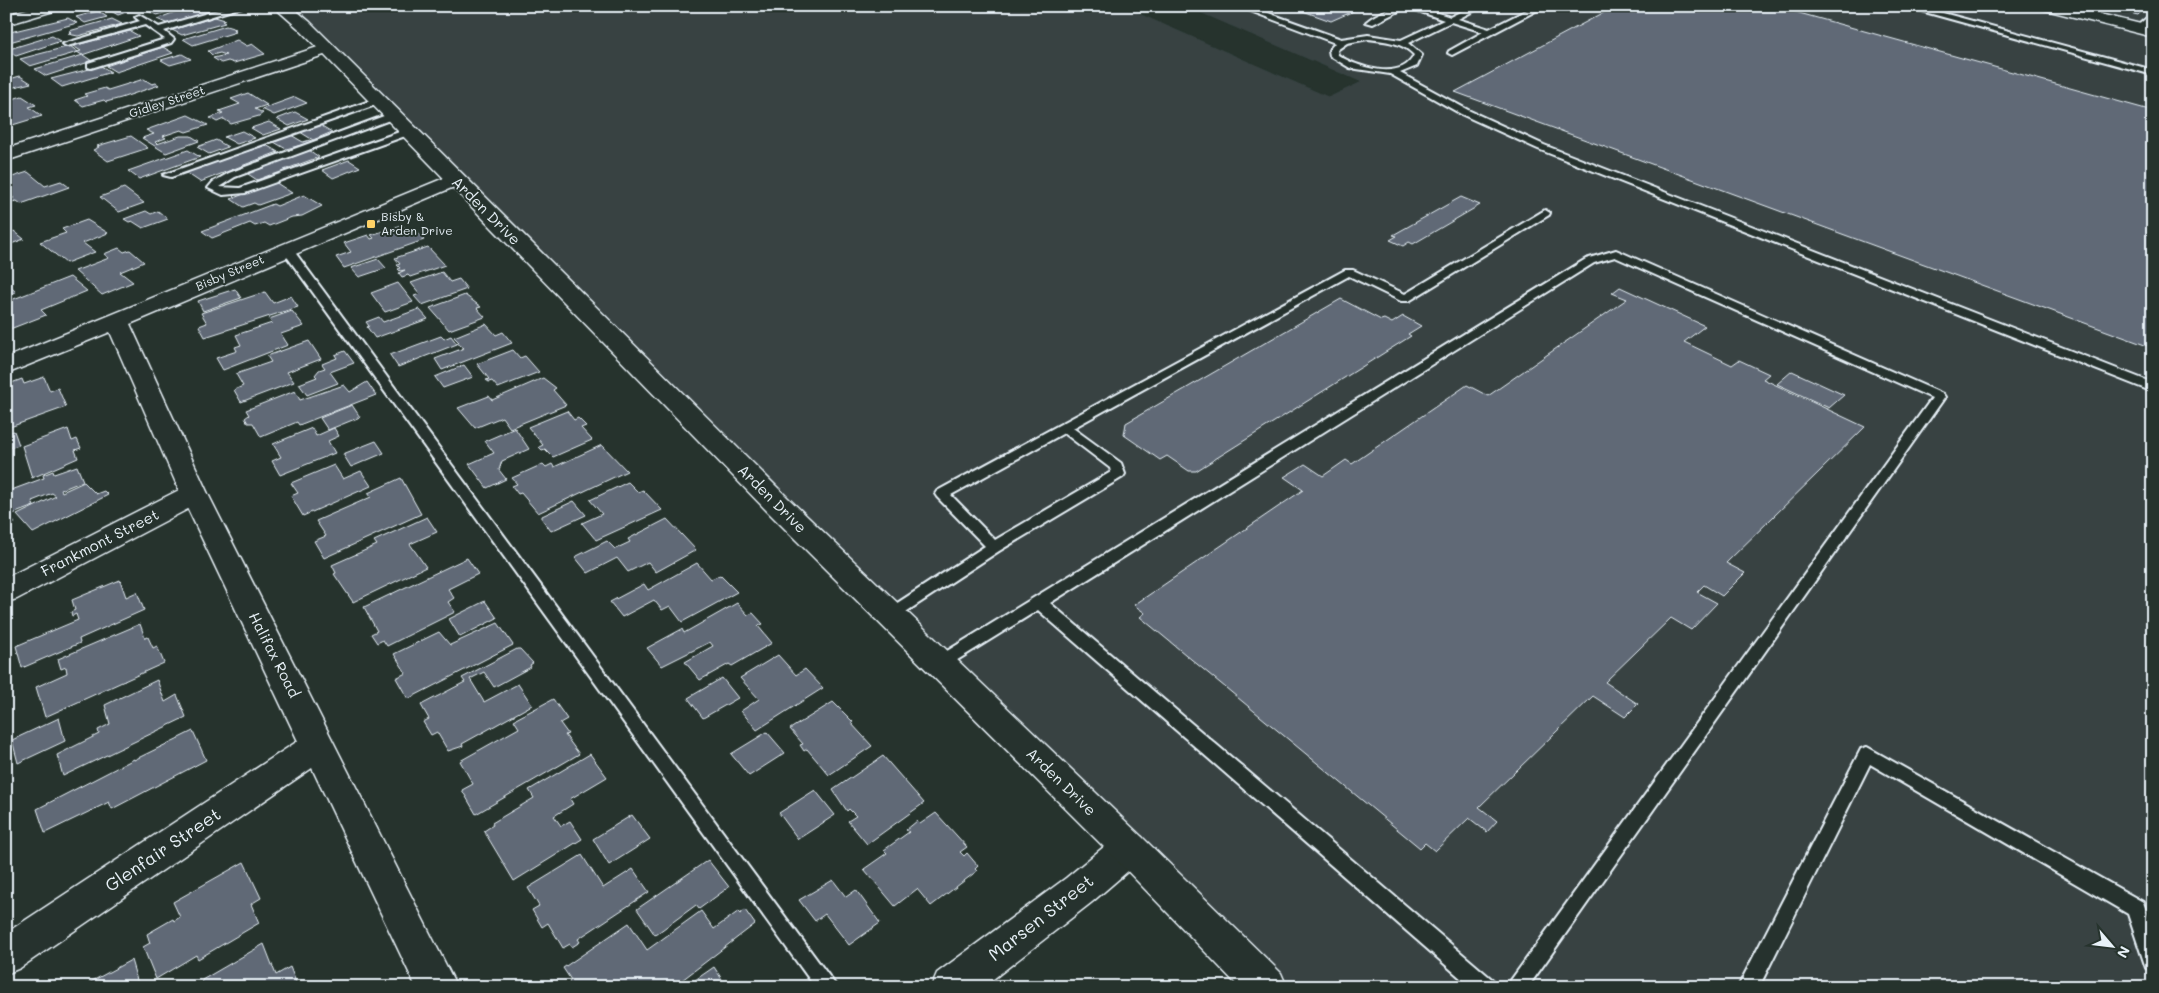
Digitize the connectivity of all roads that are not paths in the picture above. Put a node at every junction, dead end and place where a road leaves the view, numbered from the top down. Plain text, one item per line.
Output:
1 (241, 6) edge
2 (280, 6) edge
3 (1241, 6) edge
4 (1404, 6) edge
5 (1410, 6) edge
6 (1479, 6) edge
7 (1541, 6) edge
8 (1907, 6) edge
9 (2047, 6) edge
10 (45, 7) edge
11 (2153, 17) edge
12 (1451, 19) junction
13 (6, 20) edge
14 (1370, 22) dead end
15 (158, 30) junction
16 (2146, 31) edge
17 (1490, 32) junction
18 (1341, 42) junction
19 (1401, 43) junction
20 (67, 44) dead end
21 (327, 49) junction
22 (1452, 53) dead end
23 (91, 65) dead end
24 (1391, 72) junction
25 (2153, 73) edge
26 (378, 101) junction
27 (392, 116) junction
28 (408, 132) junction
29 (6, 155) edge
30 (168, 175) dead end
31 (454, 180) junction
32 (1545, 213) dead end
33 (287, 249) junction
34 (117, 321) junction
35 (6, 367) edge
36 (2153, 388) edge
37 (1064, 427) junction
38 (194, 494) junction
39 (994, 547) junction
40 (6, 591) edge
41 (1039, 602) junction
42 (890, 615) junction
43 (940, 663) junction
44 (320, 745) junction
45 (1129, 848) junction
46 (6, 955) edge
47 (2153, 961) edge
48 (437, 987) edge
49 (827, 987) edge
50 (951, 987) edge
51 (1268, 987) edge
52 (1486, 987) edge
53 (1516, 987) edge
54 (1748, 987) edge

1 - 15 lane
2 - 21 street, Arden Drive
3 - 18 lane
4 - 14 lane
5 - 12 lane
6 - 12 lane
7 - 17 lane
8 - 25 lane
9 - 16 street
10 - 13 street
11 - 16 lane
12 - 17 lane
12 - 19 lane
15 - 20 lane
15 - 23 lane
17 - 22 lane
18 - 19 lane
18 - 24 lane
19 - 24 lane
21 - 26 street, Arden Drive
21 - 29 street, Gidley Street
24 - 36 lane
26 - 27 street, Arden Drive
26 - 30 lane
27 - 28 street, Arden Drive
27 - 28 lane
28 - 31 street, Arden Drive
31 - 33 street, Bisby Street
31 - 42 street, Arden Drive
32 - 37 lane
33 - 34 street, Bisby Street
33 - 49 lane
34 - 35 street, Bisby Street
34 - 38 street, Halifax Road
37 - 39 lane
37 - 39 lane
38 - 40 street, Frankmont Street
38 - 44 street, Halifax Road
39 - 42 lane
41 - 43 lane
41 - 52 lane
41 - 53 lane
42 - 43 street, Arden Drive
43 - 45 street, Arden Drive
44 - 46 street, Glenfair Street
44 - 48 street, Halifax Road
45 - 50 street, Marsen Street
45 - 51 street, Arden Drive
47 - 54 lane

